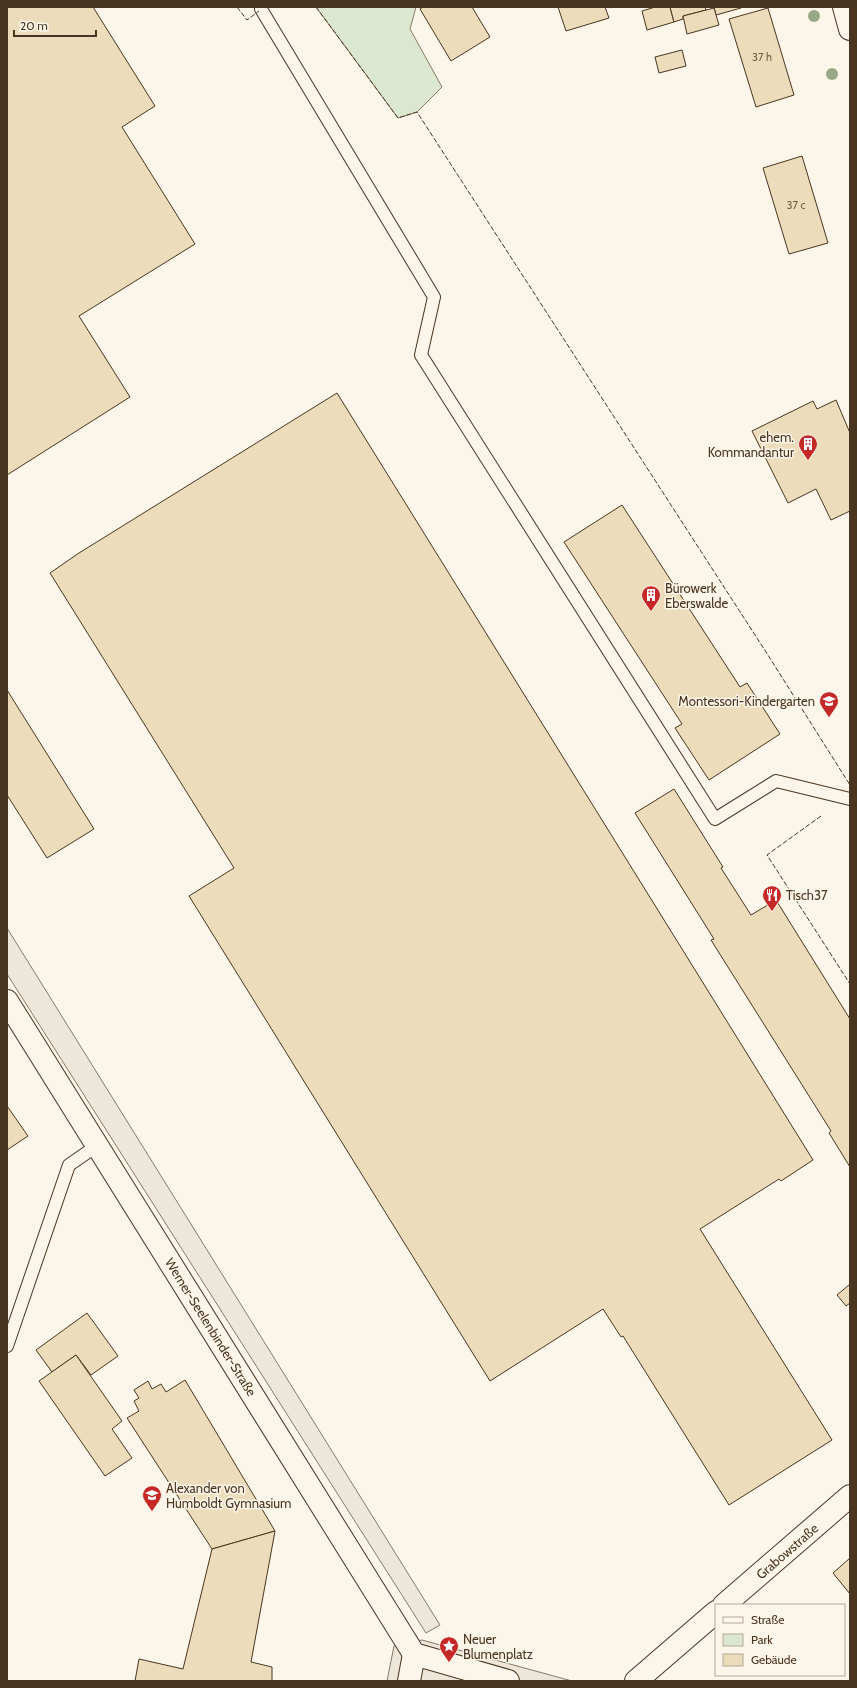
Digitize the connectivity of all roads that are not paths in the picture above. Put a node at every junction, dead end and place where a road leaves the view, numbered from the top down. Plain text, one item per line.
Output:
1 (844, 7) edge
2 (261, 9) dead end
3 (850, 29) edge
4 (850, 799) edge
5 (7, 1001) edge
6 (98, 1145) junction
7 (7, 1346) edge
8 (850, 1496) edge
9 (725, 1604) edge
10 (715, 1613) edge
11 (414, 1654) junction
12 (409, 1681) edge
13 (508, 1681) edge
14 (636, 1681) edge

1 - 3 street
2 - 4 lane
5 - 6 street, Werner-Seelenbinder-Straße
6 - 7 lane
6 - 11 street, Werner-Seelenbinder-Straße
8 - 9 street, Grabowstraße
10 - 14 street
11 - 12 street
11 - 13 street

